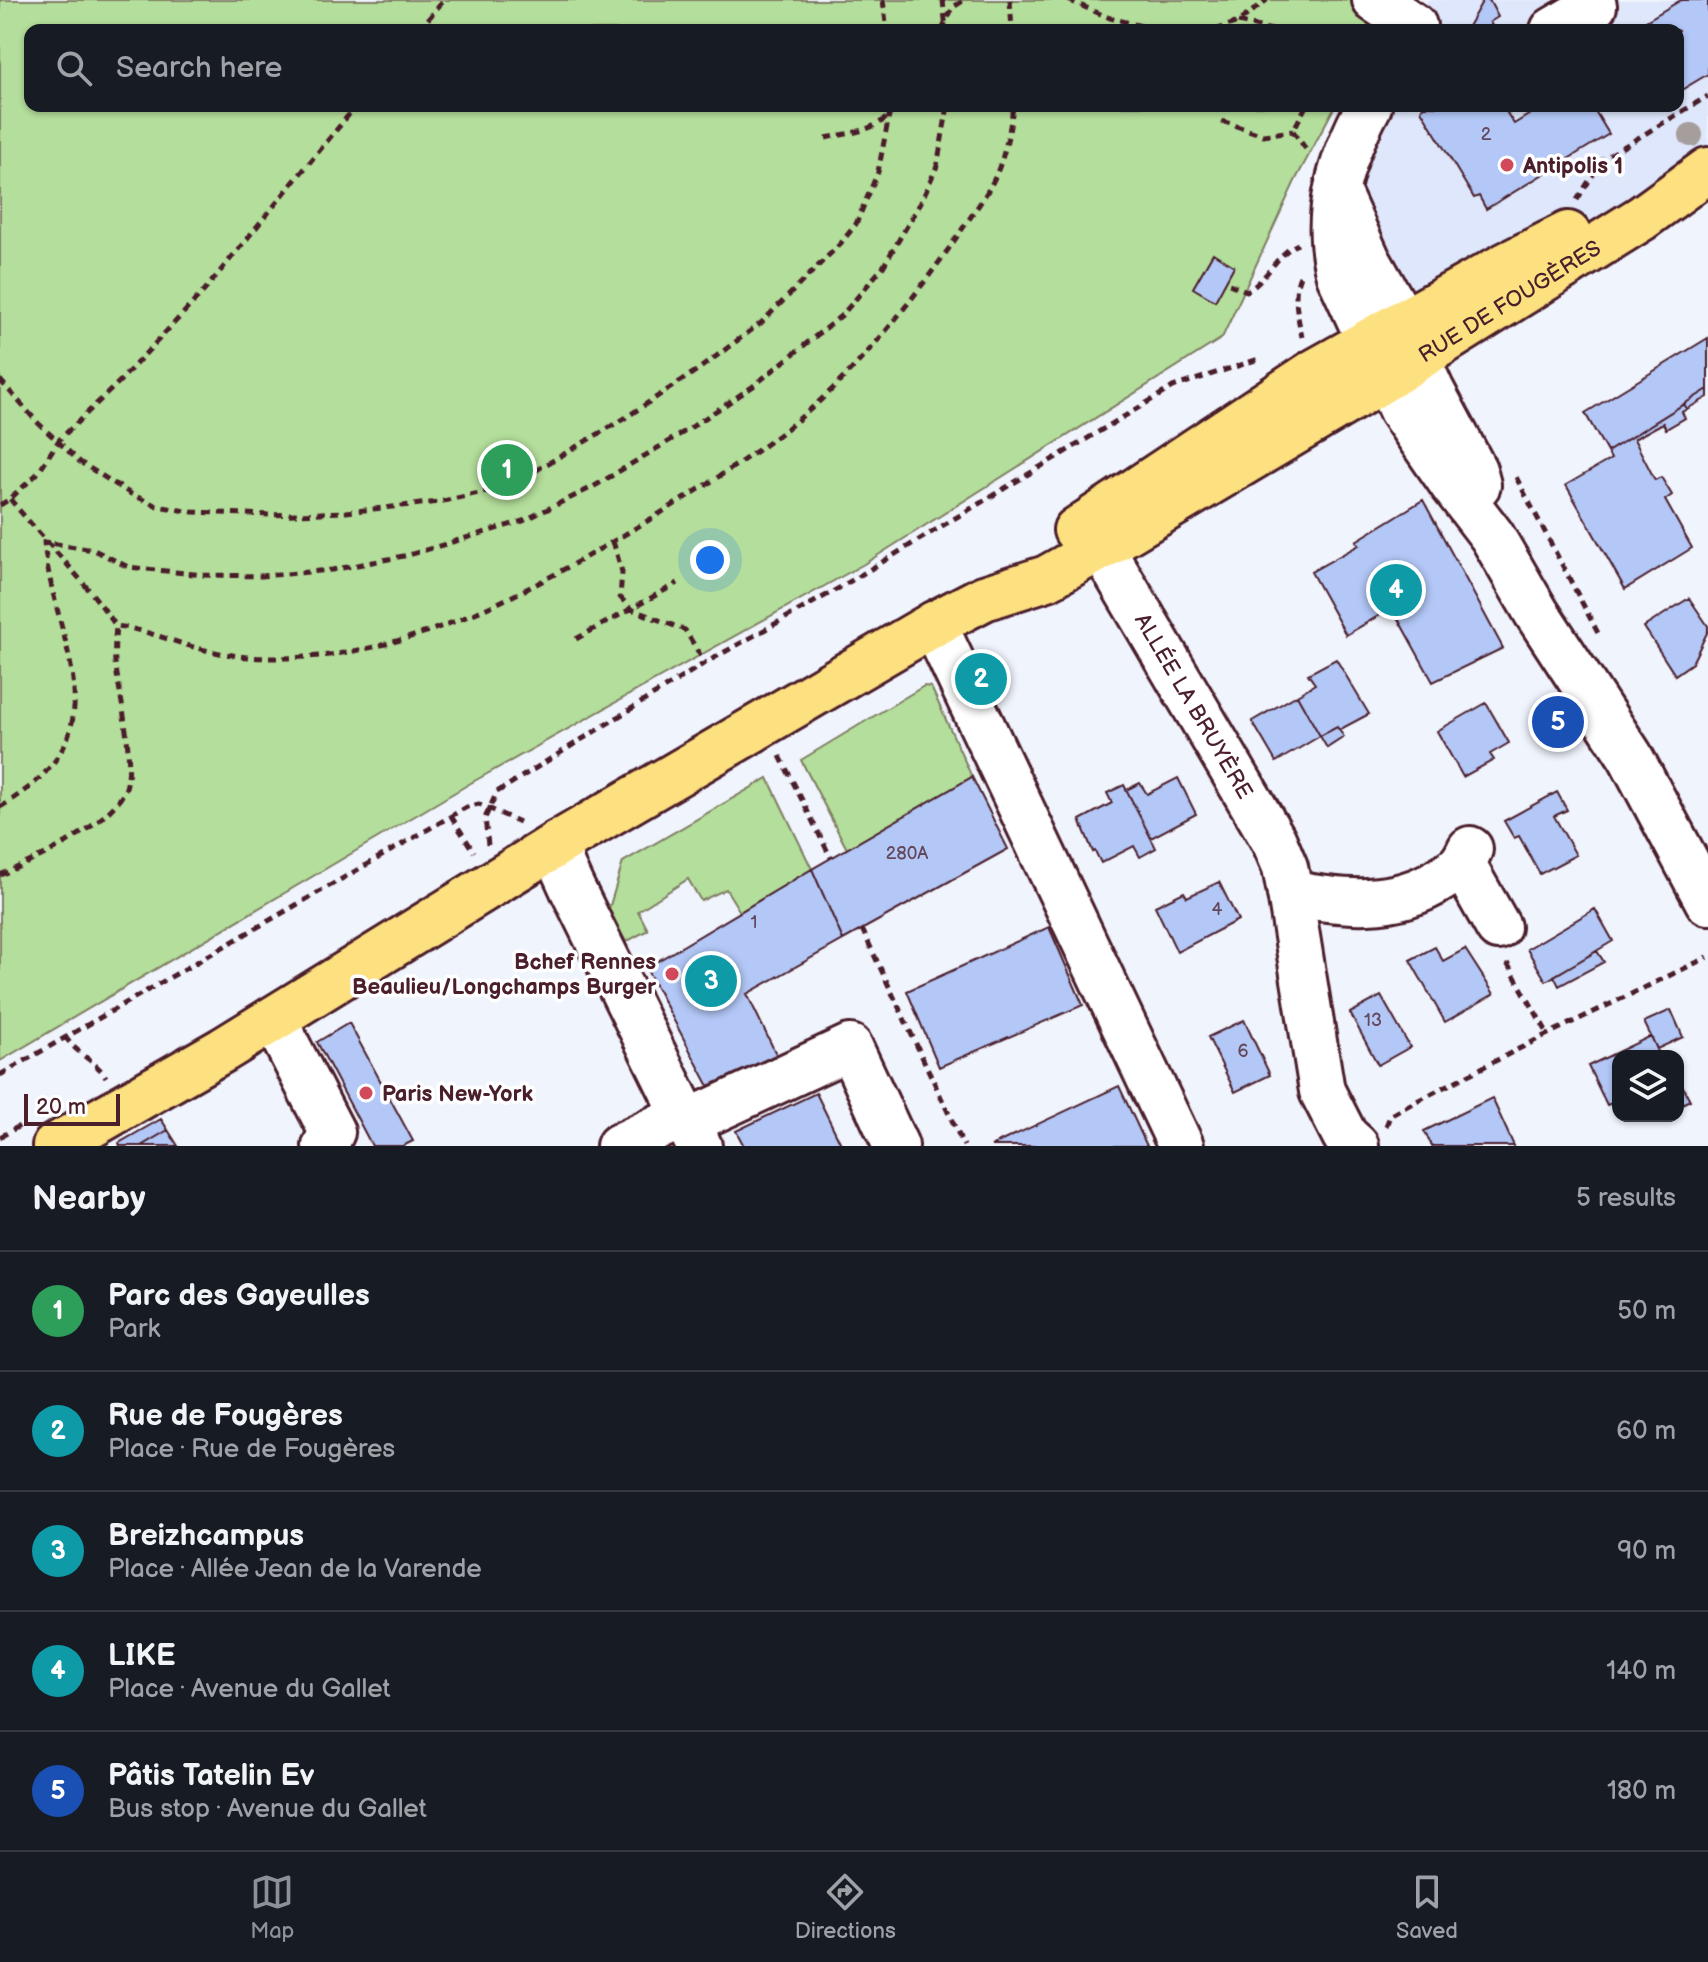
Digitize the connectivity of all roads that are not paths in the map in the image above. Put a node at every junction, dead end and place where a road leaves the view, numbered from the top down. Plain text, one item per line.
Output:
1 (1375, 0) edge
2 (1591, 0) edge
3 (1418, 19) edge
4 (1563, 24) edge
5 (1366, 112) edge
6 (1708, 169) edge
7 (1393, 350) junction
8 (1095, 535) junction
9 (934, 624) junction
10 (543, 830) junction
11 (1290, 893) junction
12 (1708, 902) edge
13 (1498, 927) road end
14 (274, 1019) junction
15 (690, 1128) edge
16 (1369, 1141) edge
17 (55, 1146) edge
18 (325, 1146) edge
19 (619, 1146) edge
20 (896, 1146) edge
21 (1181, 1146) edge

1 - 3 street
2 - 4 street
5 - 7 street
6 - 7 main road, RUE DE FOUGÈRES
6 - 7 main road, RUE DE FOUGÈRES
7 - 8 main road, RUE DE FOUGÈRES
7 - 12 street
8 - 9 main road, RUE DE FOUGÈRES
8 - 11 street, ALLÉE LA BRUYÈRE
9 - 10 main road, RUE DE FOUGÈRES
9 - 21 street
10 - 14 main road, RUE DE FOUGÈRES
10 - 15 street
11 - 13 street
11 - 16 street, ALLÉE LA BRUYÈRE
14 - 17 main road, RUE DE FOUGÈRES
14 - 18 street
15 - 19 street
15 - 20 street

